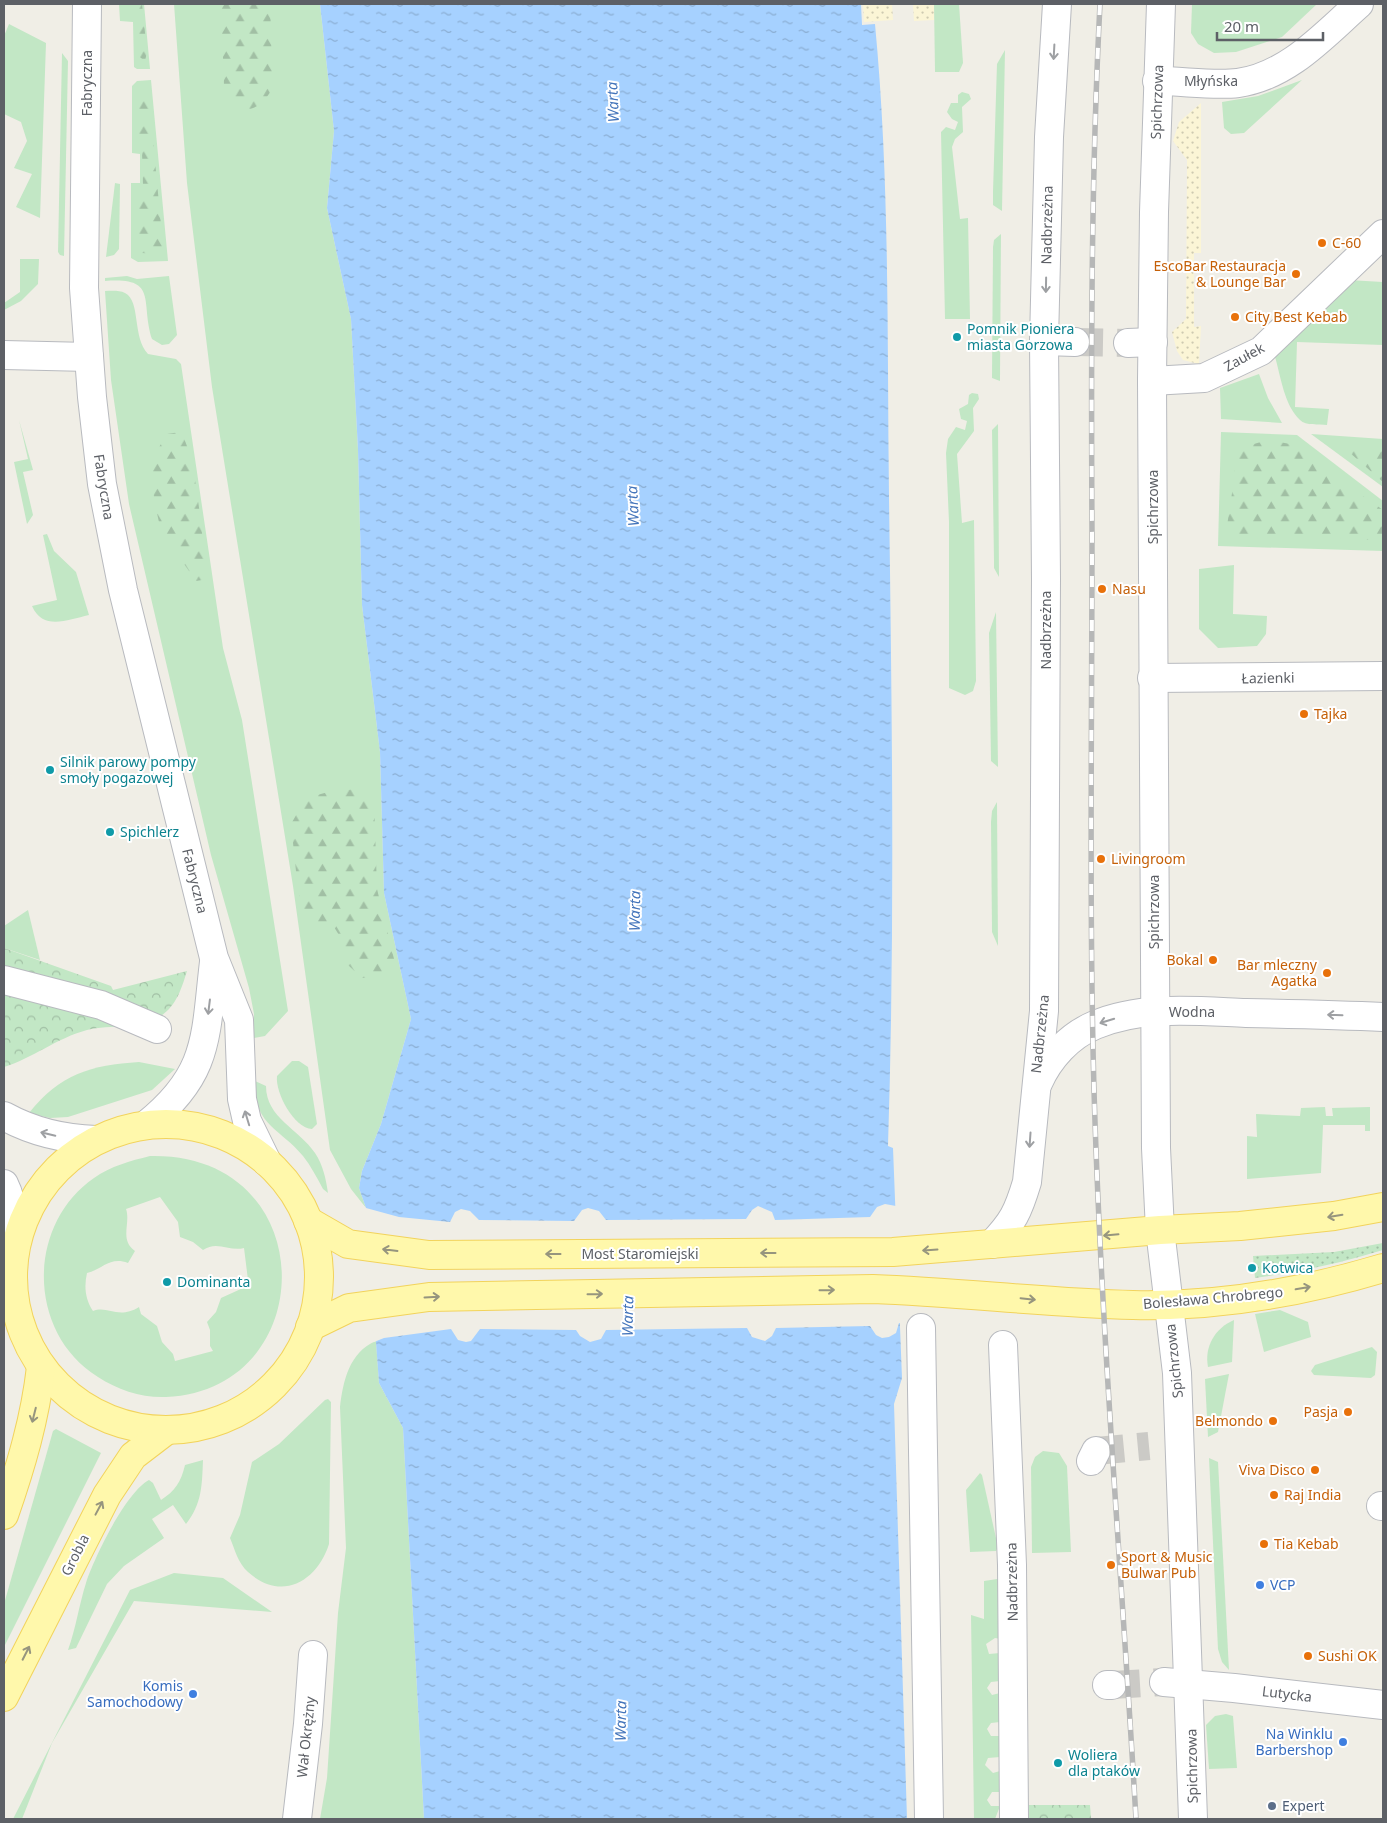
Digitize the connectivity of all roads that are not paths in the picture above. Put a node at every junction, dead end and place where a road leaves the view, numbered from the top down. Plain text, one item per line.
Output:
1 (87, 4) edge
2 (1057, 4) edge
3 (1161, 4) edge
4 (1359, 4) edge
5 (1157, 81) junction
6 (1383, 234) edge
7 (1044, 341) junction
8 (1075, 342) tunnel mouth
9 (4, 355) edge
10 (89, 357) junction
11 (1152, 381) junction
12 (1383, 676) edge
13 (1152, 678) junction
14 (214, 958) junction
15 (4, 980) edge
16 (1155, 1012) junction
17 (1383, 1017) edge
18 (157, 1029) dead end
19 (1034, 1091) junction
20 (4, 1116) edge
21 (146, 1125) junction
22 (96, 1140) junction
23 (267, 1162) junction
24 (4, 1184) edge
25 (1383, 1207) edge
26 (308, 1221) junction
27 (1160, 1230) junction
28 (985, 1245) junction
29 (14, 1257) junction
30 (1383, 1268) edge
31 (1168, 1305) junction
32 (310, 1327) junction
33 (921, 1328) dead end
34 (1002, 1345) dead end
35 (41, 1367) junction
36 (167, 1430) junction
37 (4, 1515) edge
38 (313, 1655) dead end
39 (1177, 1683) junction
40 (4, 1696) edge
41 (1383, 1706) edge
42 (297, 1819) edge
43 (929, 1819) edge
44 (1014, 1819) edge
45 (1193, 1819) edge

1 - 10 street, Fabryczna
2 -> 7 street, Nadbrzeżna
3 - 5 street, Spichrzowa
4 - 5 street, Młyńska
5 - 11 street, Spichrzowa
6 - 11 street, Zaułek
7 - 8 street
7 - 19 street, Nadbrzeżna
9 - 10 street
10 - 14 street, Fabryczna
11 - 13 street, Spichrzowa
12 - 13 street, Łazienki
13 - 16 street, Spichrzowa
14 -> 21 street, Fabryczna
23 -> 14 street, Fabryczna
15 - 18 street
17 -> 16 street, Wodna
16 -> 19 street, Wodna
16 - 27 street, Spichrzowa
19 -> 28 street, Nadbrzeżna
22 -> 20 street
21 - 22 main road
21 - 23 main road
22 - 29 main road
23 - 26 main road
24 - 29 street
25 -> 27 main road
28 -> 26 main road, Most Staromiejski
26 - 32 main road
27 -> 28 main road
27 - 31 street, Spichrzowa
29 - 35 main road
31 -> 30 main road, Bolesława Chrobrego
32 -> 31 main road, Bolesława Chrobrego
31 - 39 street, Spichrzowa
32 - 36 main road
33 - 43 street
34 - 44 street, Nadbrzeżna
35 - 36 main road
35 -> 37 main road
40 -> 36 main road, Grobla
38 - 42 street, Wał Okrężny
39 - 41 street, Lutycka
39 - 45 street, Spichrzowa

